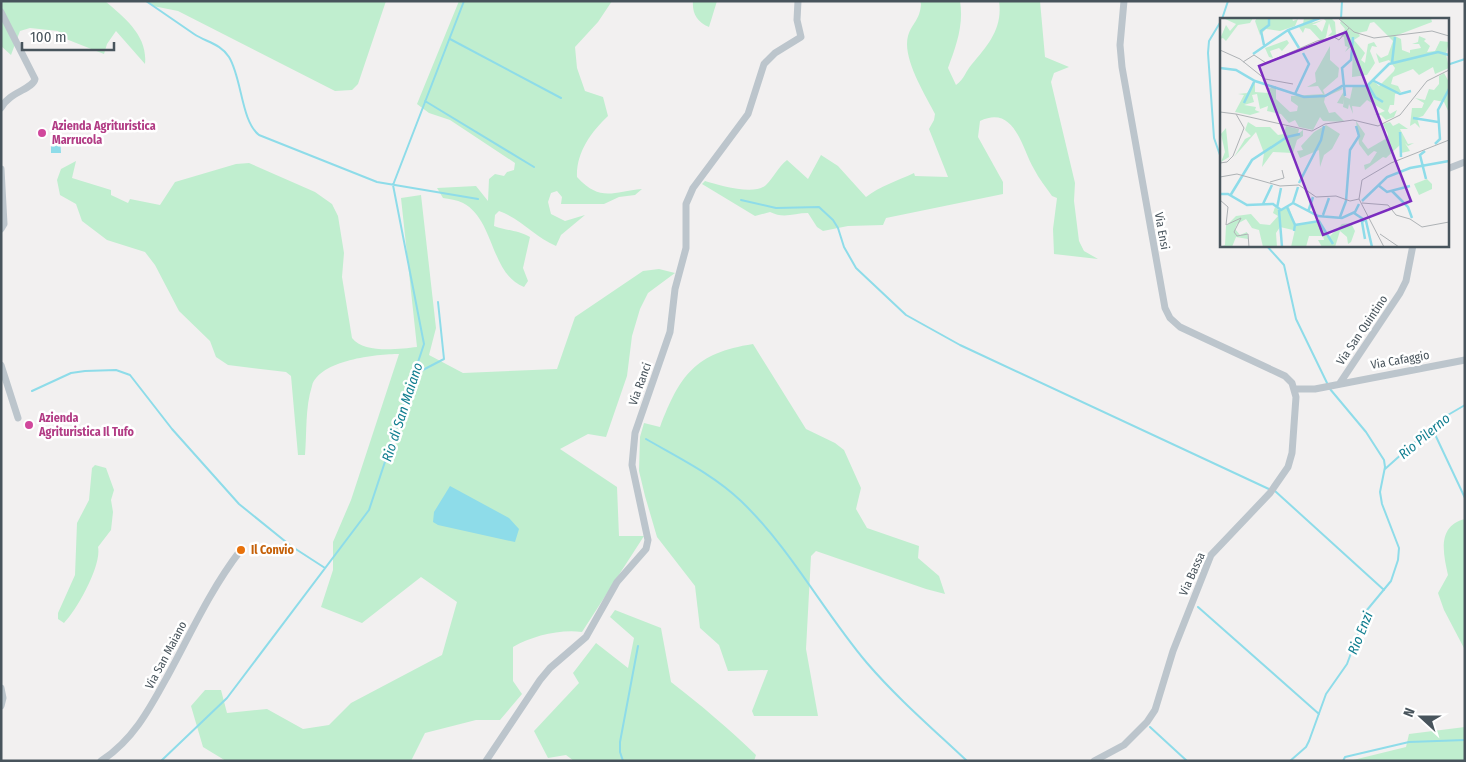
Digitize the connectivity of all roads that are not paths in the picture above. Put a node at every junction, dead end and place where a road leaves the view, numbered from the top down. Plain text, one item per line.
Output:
1 (798, 1) edge
2 (1124, 1) edge
3 (1, 12) edge
4 (1, 108) edge
5 (1465, 162) edge
6 (1, 169) edge
7 (1448, 169) edge
8 (1, 229) edge
9 (1413, 246) edge
10 (1465, 360) edge
11 (1, 365) edge
12 (1337, 384) junction
13 (1296, 389) junction
14 (18, 418) dead end
15 (240, 551) dead end
16 (1, 688) edge
17 (1, 706) edge
18 (101, 761) edge
19 (486, 761) edge
20 (1094, 761) edge

1 - 19 street, Via Ranci
2 - 13 street, Via Ensi
3 - 4 street
5 - 7 street
6 - 8 street
9 - 12 street, Via San Quintino
10 - 12 street, Via Cafaggio
11 - 14 street
12 - 13 street
13 - 20 street, Via Bassa
15 - 18 street, Via San Maiano
16 - 17 street

